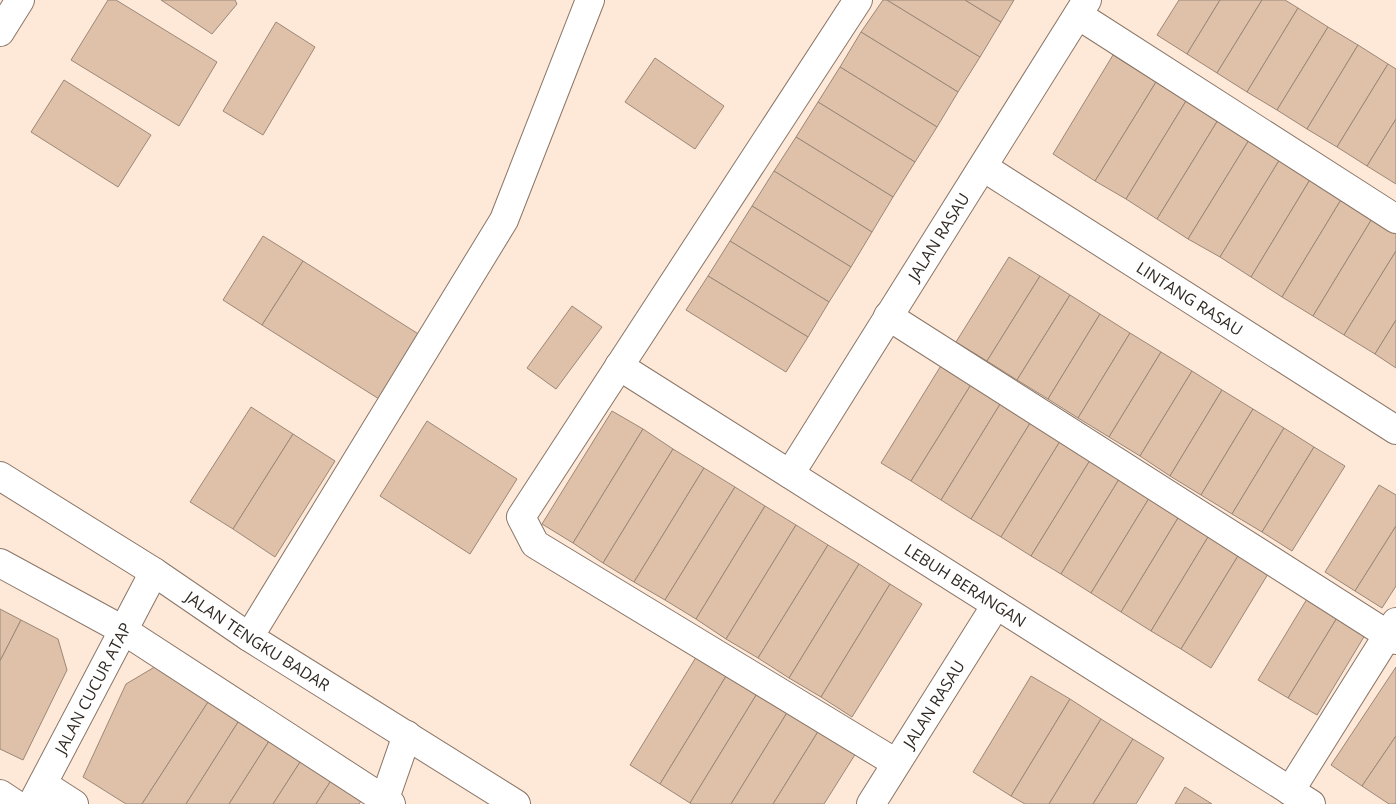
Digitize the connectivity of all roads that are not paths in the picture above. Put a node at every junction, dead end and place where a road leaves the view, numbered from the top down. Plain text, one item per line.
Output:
1 (20, 0) edge
2 (590, 0) edge
3 (858, 0) edge
4 (1083, 8) edge
5 (0, 32) edge
6 (983, 167) junction
7 (1396, 219) edge
8 (888, 316) junction
9 (619, 366) junction
10 (1396, 430) edge
11 (790, 474) junction
12 (0, 476) edge
13 (0, 563) edge
14 (154, 572) junction
15 (996, 605) junction
16 (123, 630) junction
17 (1393, 632) edge
18 (248, 637) junction
19 (407, 736) junction
20 (896, 763) junction
21 (0, 794) edge
22 (37, 794) edge
23 (1301, 797) edge
24 (386, 803) edge
25 (15, 804) edge
26 (74, 804) edge
27 (516, 804) edge
28 (871, 804) edge

1 - 5 street
2 - 18 street
3 - 9 street
4 - 6 street, JALAN RASAU
4 - 7 street
6 - 8 street, JALAN RASAU
6 - 10 street, LINTANG RASAU
8 - 11 street, JALAN RASAU
8 - 17 street
9 - 11 street, LEBUH BERANGAN
9 - 20 street
11 - 15 street, LEBUH BERANGAN
12 - 14 street, JALAN TENGKU BADAR
13 - 16 street
14 - 16 street, JALAN CUCUR ATAP
14 - 18 street, JALAN TENGKU BADAR
15 - 20 street, JALAN RASAU
15 - 23 street, LEBUH BERANGAN
16 - 22 street, JALAN CUCUR ATAP
16 - 24 street
17 - 23 street
18 - 19 street, JALAN TENGKU BADAR
19 - 24 street
19 - 27 street, JALAN TENGKU BADAR
20 - 28 street, JALAN RASAU
21 - 25 street
22 - 26 street

